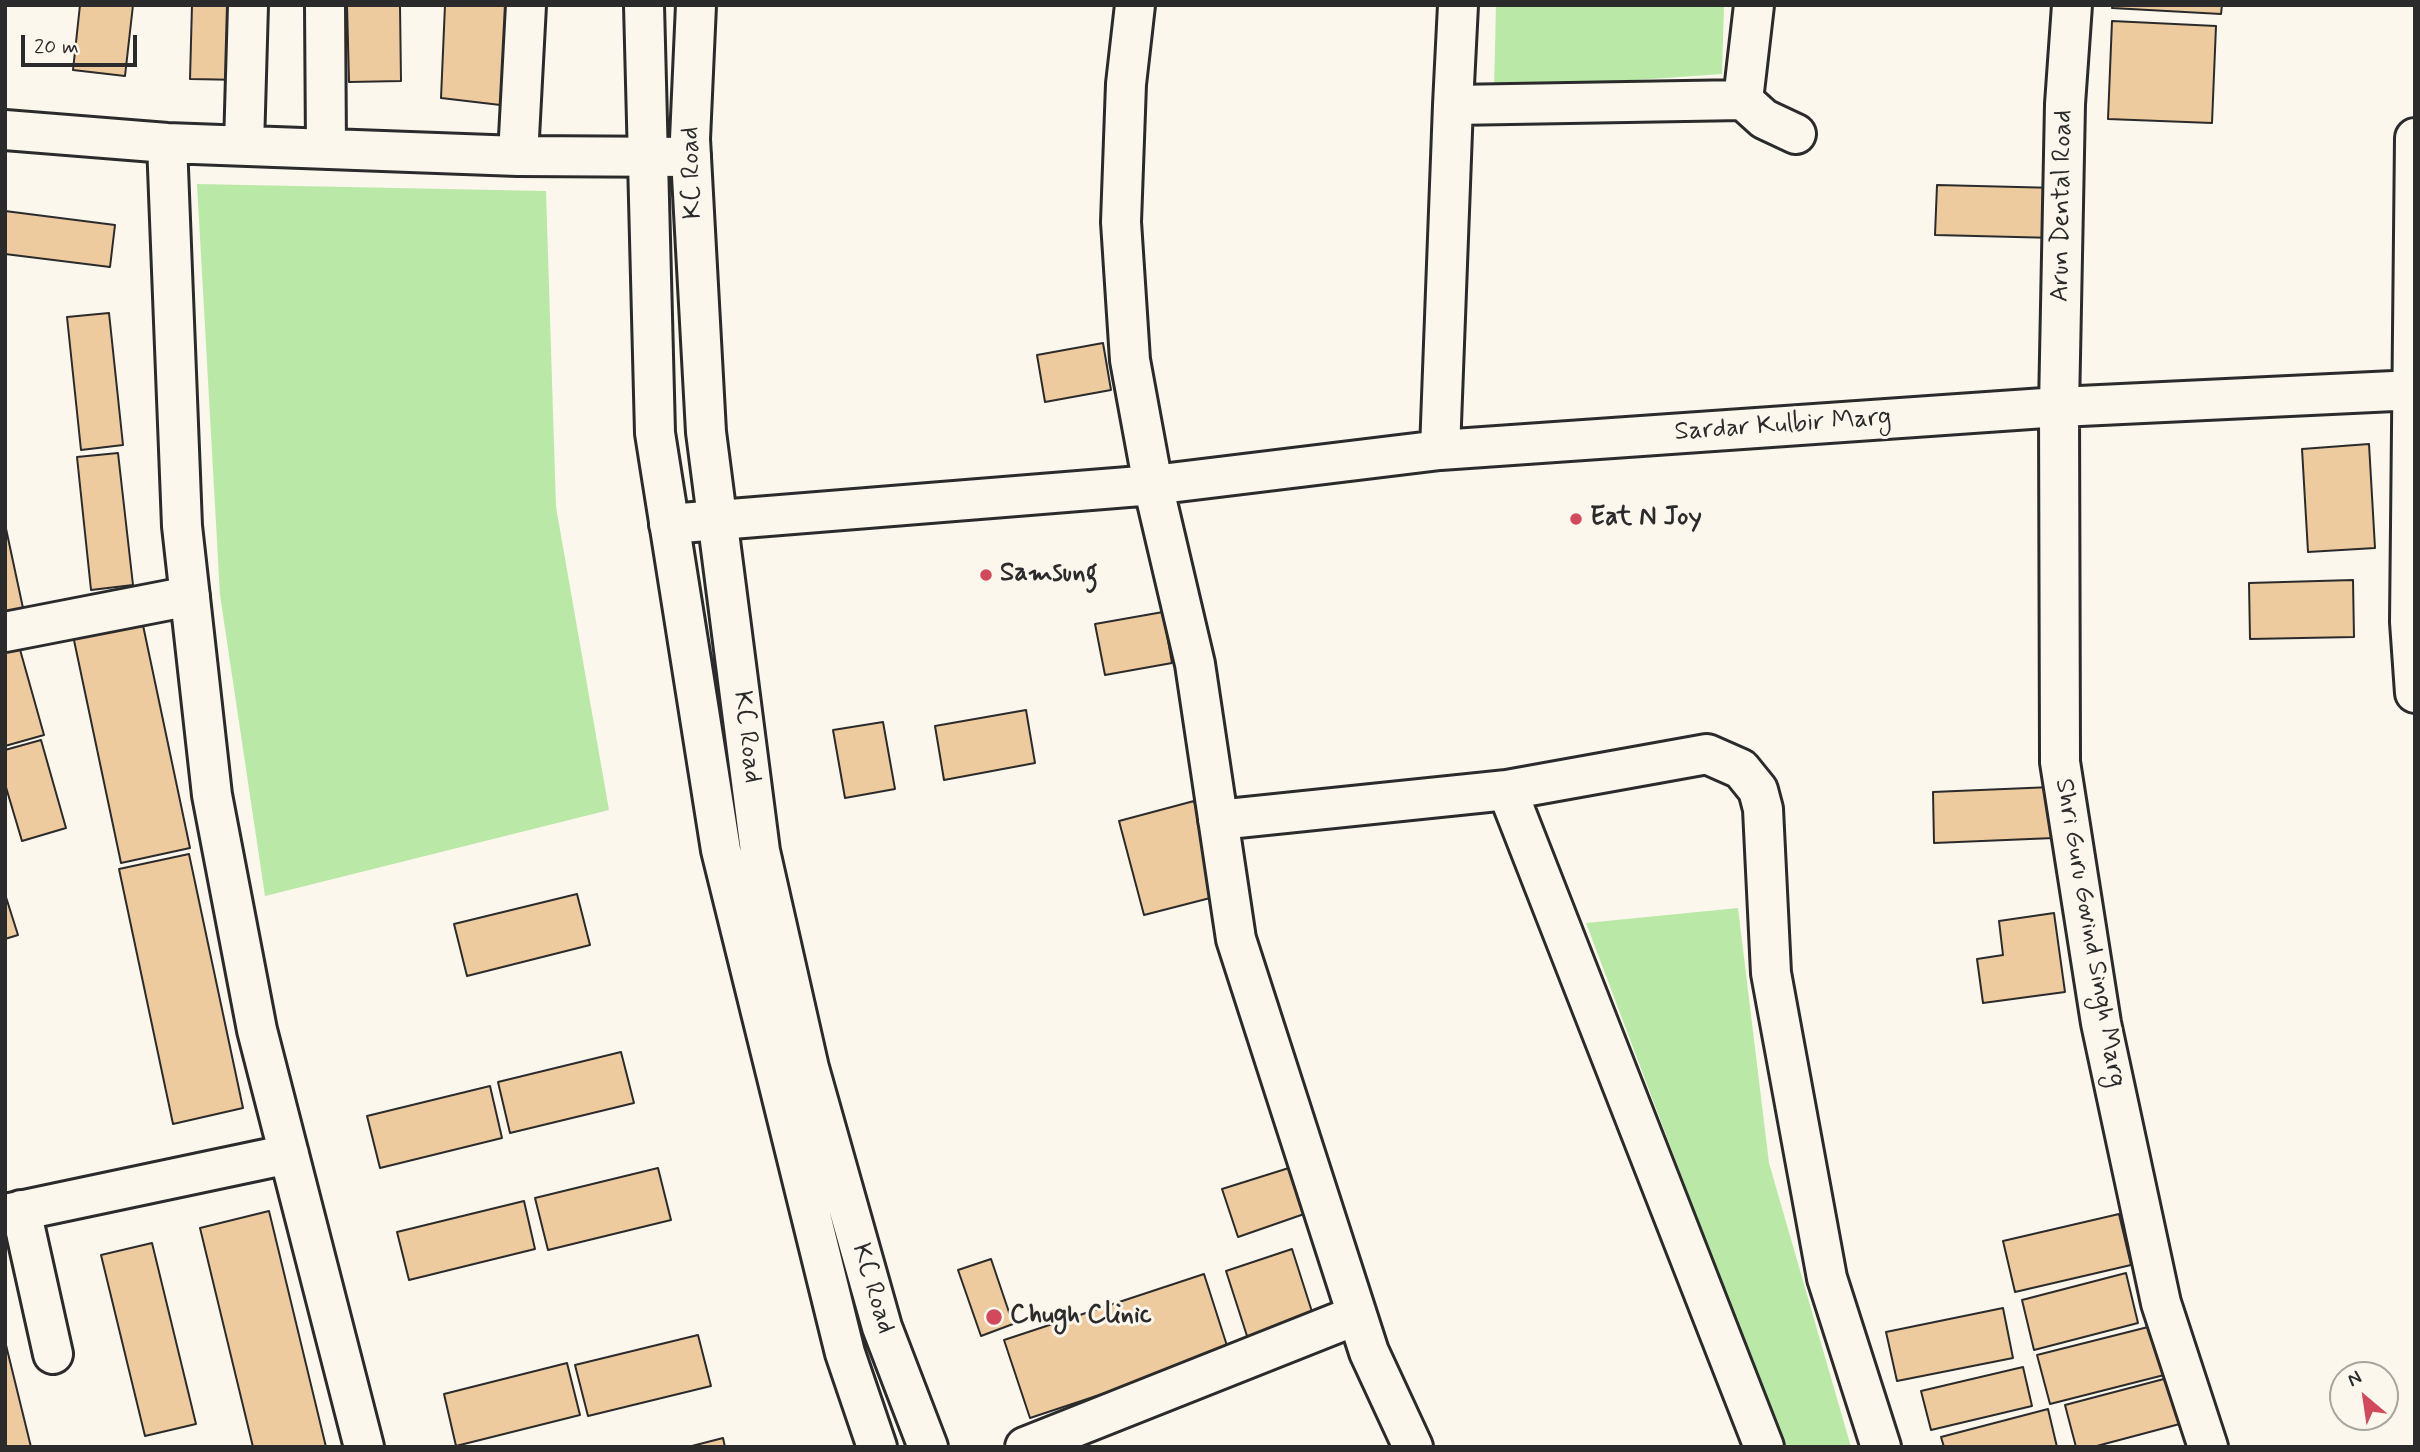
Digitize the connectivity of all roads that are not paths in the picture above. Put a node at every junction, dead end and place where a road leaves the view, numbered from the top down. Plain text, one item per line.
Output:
1 (248, 5) edge
2 (325, 5) edge
3 (526, 5) edge
4 (644, 5) edge
5 (696, 5) edge
6 (1135, 5) edge
7 (1458, 5) edge
8 (1754, 5) edge
9 (2072, 5) edge
10 (1743, 100) junction
11 (1452, 105) junction
12 (5, 130) edge
13 (1796, 134) dead end
14 (2415, 138) edge
15 (167, 143) junction
16 (244, 146) junction
17 (326, 148) junction
18 (518, 156) junction
19 (648, 156) junction
20 (691, 157) junction
21 (2414, 390) edge
22 (2059, 407) junction
23 (1440, 450) junction
24 (1153, 485) junction
25 (717, 520) junction
26 (669, 524) junction
27 (190, 596) junction
28 (5, 632) edge
29 (2415, 692) edge
30 (1507, 790) junction
31 (1218, 820) junction
32 (289, 1154) junction
33 (13, 1212) edge
34 (1357, 1315) junction
35 (53, 1354) dead end
36 (364, 1447) edge
37 (877, 1447) edge
38 (928, 1447) edge
39 (1024, 1447) edge
40 (1413, 1447) edge
41 (1764, 1447) edge
42 (1881, 1447) edge
43 (2208, 1447) edge

1 - 16 street
2 - 17 street
3 - 18 street
4 - 19 street
5 - 20 street, KC Road
6 - 24 street
7 - 11 street
8 - 10 street
9 - 22 street, Arun Dental Road
10 - 11 street
10 - 13 street
11 - 23 street
12 - 15 street
14 - 21 street
15 - 16 street
15 - 27 street
16 - 17 street
17 - 18 street
18 - 19 street
19 - 20 street
19 - 26 street
20 - 25 street, KC Road
21 - 22 street, Sardar Kulbir Marg
21 - 29 street
22 - 23 street, Sardar Kulbir Marg
22 - 43 street, Shri Guru Govind Singh Marg
23 - 24 street, Sardar Kulbir Marg
24 - 25 street, Sardar Kulbir Marg
24 - 31 street
25 - 26 street, Sardar Kulbir Marg
25 - 38 street, KC Road
26 - 37 street
27 - 28 street
27 - 32 street
30 - 31 street
30 - 41 street
30 - 42 street
31 - 34 street
32 - 33 street
32 - 36 street
33 - 35 street
34 - 39 street
34 - 40 street

